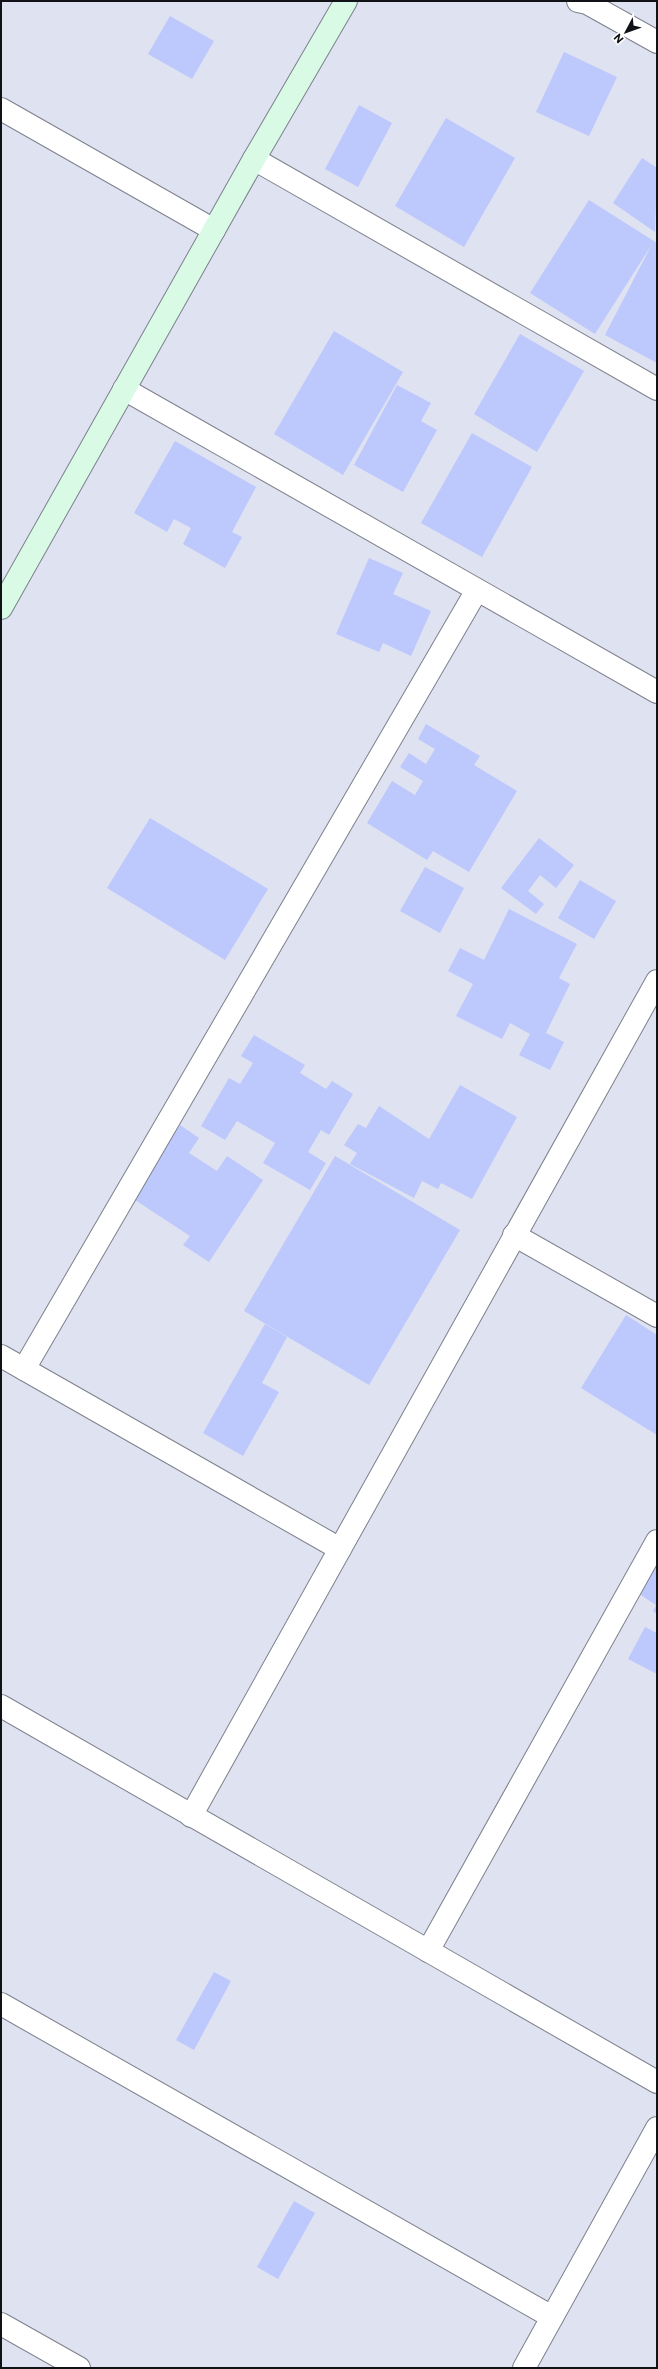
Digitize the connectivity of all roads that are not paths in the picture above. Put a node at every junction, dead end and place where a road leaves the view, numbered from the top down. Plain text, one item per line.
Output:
1 (346, 1) edge
2 (583, 2) edge
3 (657, 42) edge
4 (1, 109) edge
5 (254, 159) junction
6 (214, 230) junction
7 (124, 389) junction
8 (657, 389) edge
9 (477, 590) junction
10 (1, 608) edge
11 (657, 692) edge
12 (657, 981) edge
13 (652, 1003) edge
14 (514, 1235) junction
15 (657, 1316) edge
16 (1, 1356) edge
17 (24, 1369) junction
18 (657, 1541) edge
19 (340, 1549) junction
20 (1, 1706) edge
21 (191, 1816) junction
22 (428, 1951) junction
23 (1, 2004) edge
24 (657, 2082) edge
25 (657, 2128) edge
26 (552, 2317) junction
27 (1, 2324) edge
28 (79, 2368) edge
29 (524, 2368) edge

1 - 5 street
2 - 3 street
4 - 6 street
5 - 6 street
5 - 8 street
6 - 7 street
7 - 9 street
7 - 10 street
9 - 11 street
9 - 17 street
12 - 13 street
13 - 14 street
14 - 15 street
14 - 19 street
16 - 17 street
17 - 19 street
18 - 22 street
19 - 21 street
20 - 21 street
21 - 22 street
22 - 24 street
23 - 26 street
25 - 26 street
26 - 29 street
27 - 28 street

